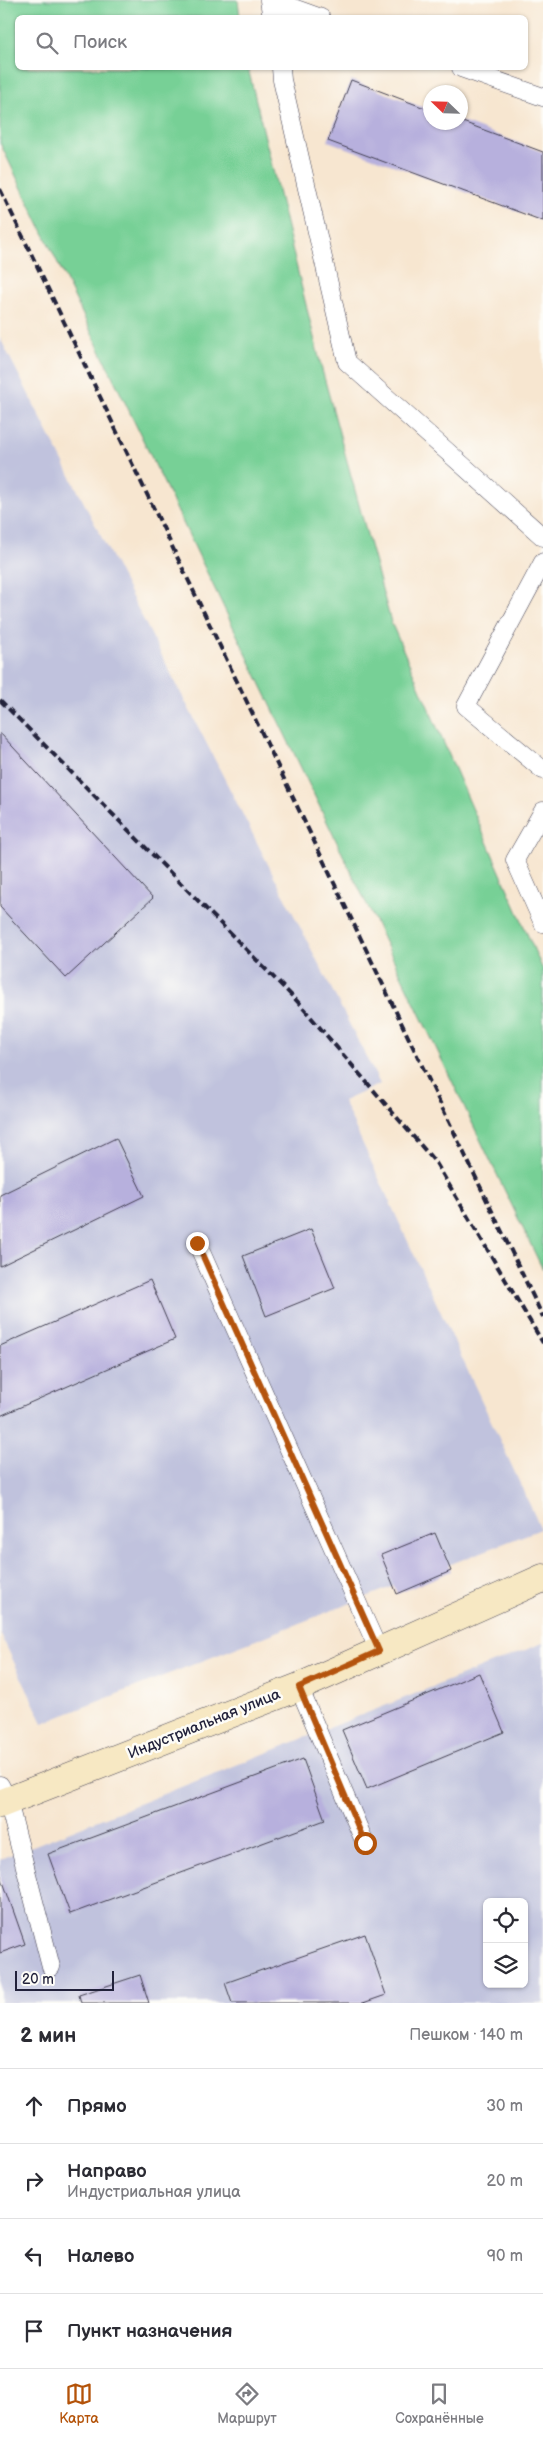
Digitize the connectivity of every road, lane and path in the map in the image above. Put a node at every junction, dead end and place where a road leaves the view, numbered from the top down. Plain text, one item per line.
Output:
1 (275, 6) edge
2 (309, 15) edge
3 (281, 70) edge
4 (467, 70) edge
5 (543, 97) edge
6 (543, 536) edge
7 (543, 562) edge
8 (543, 770) edge
9 (543, 811) edge
10 (543, 924) edge
11 (197, 1243) dead end
12 (543, 1578) edge
13 (379, 1651) junction
14 (299, 1687) junction
15 (3, 1797) edge
16 (365, 1843) dead end
17 (51, 1967) dead end

1 - 2 lane
3 - 6 lane
4 - 5 lane
7 - 8 lane
9 - 10 lane
11 - 13 lane
12 - 13 main road, Индустриальная улица
13 - 14 main road, Индустриальная улица
14 - 15 main road, Индустриальная улица
14 - 16 lane
15 - 17 lane

